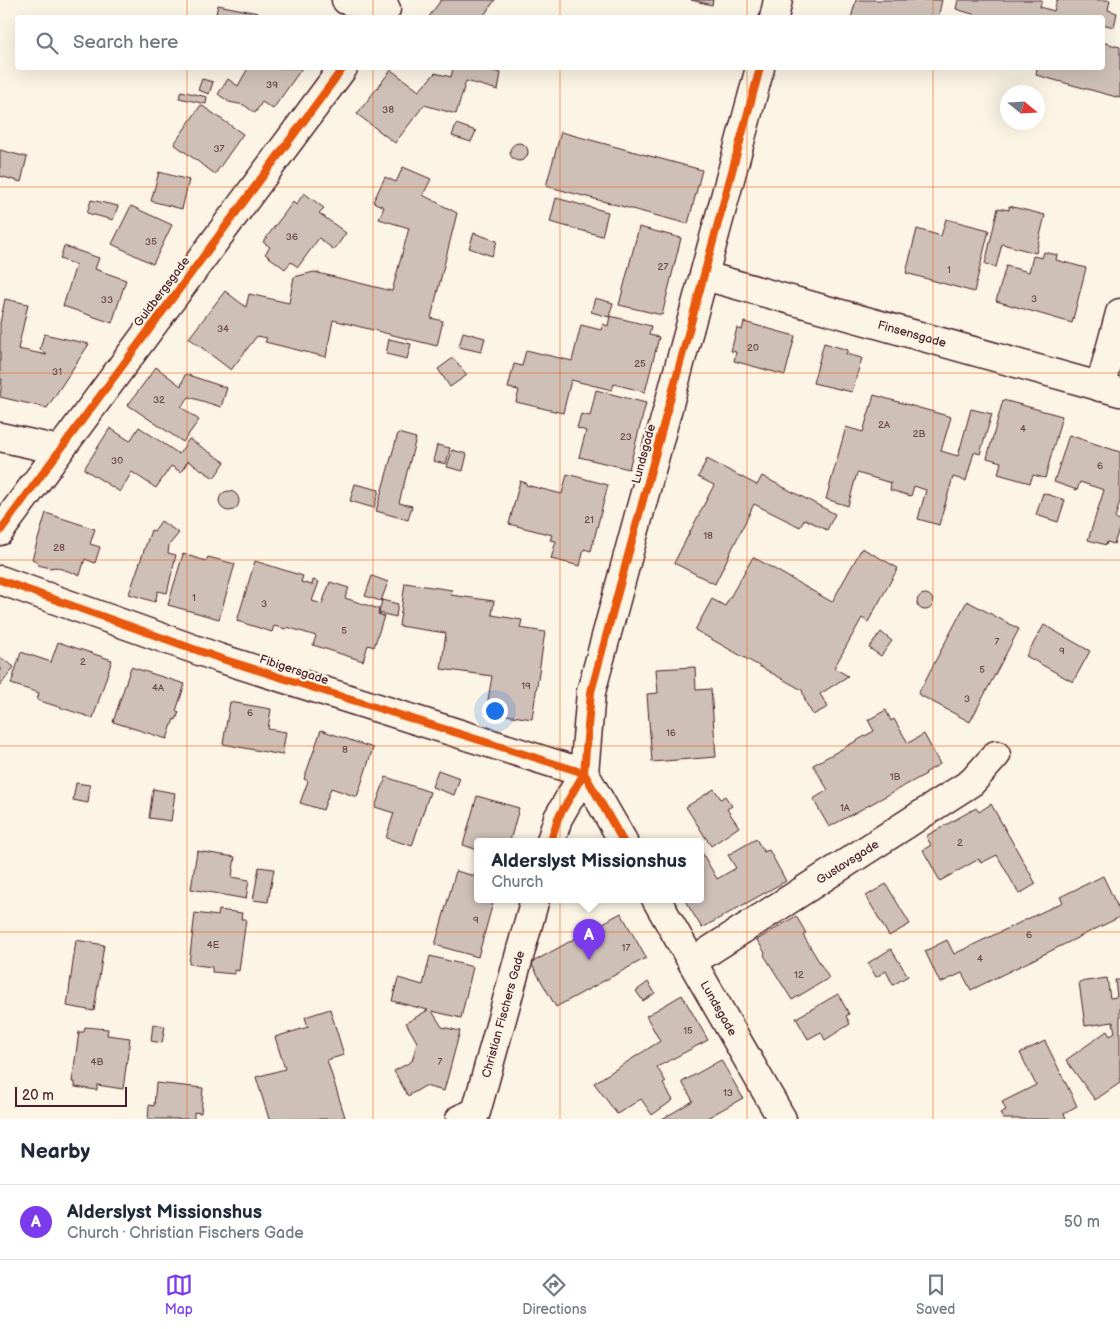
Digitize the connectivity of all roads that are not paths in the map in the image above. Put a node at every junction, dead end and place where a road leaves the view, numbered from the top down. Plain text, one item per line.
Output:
1 (346, 0) edge
2 (778, 0) edge
3 (386, 9) edge
4 (775, 15) edge
5 (342, 70) edge
6 (759, 70) edge
7 (705, 276) junction
8 (1120, 313) edge
9 (1110, 390) edge
10 (0, 437) edge
11 (59, 450) junction
12 (0, 531) edge
13 (0, 580) edge
14 (996, 755) dead end
15 (584, 773) junction
16 (552, 838) edge
17 (622, 838) edge
18 (534, 903) edge
19 (658, 903) edge
20 (692, 962) junction
21 (460, 1119) edge
22 (782, 1119) edge

1 - 3 street
2 - 4 street
5 - 11 street, Guldbergsgade
6 - 7 street, Lundsgade
7 - 9 street, Finsensgade
7 - 15 street, Lundsgade
8 - 9 street
10 - 11 street
11 - 12 street, Guldbergsgade
13 - 15 street, Fibigersgade
14 - 20 street, Gustavsgade
15 - 16 street
15 - 17 street
18 - 21 street, Christian Fischers Gade
19 - 20 street, Lundsgade
20 - 22 street, Lundsgade

